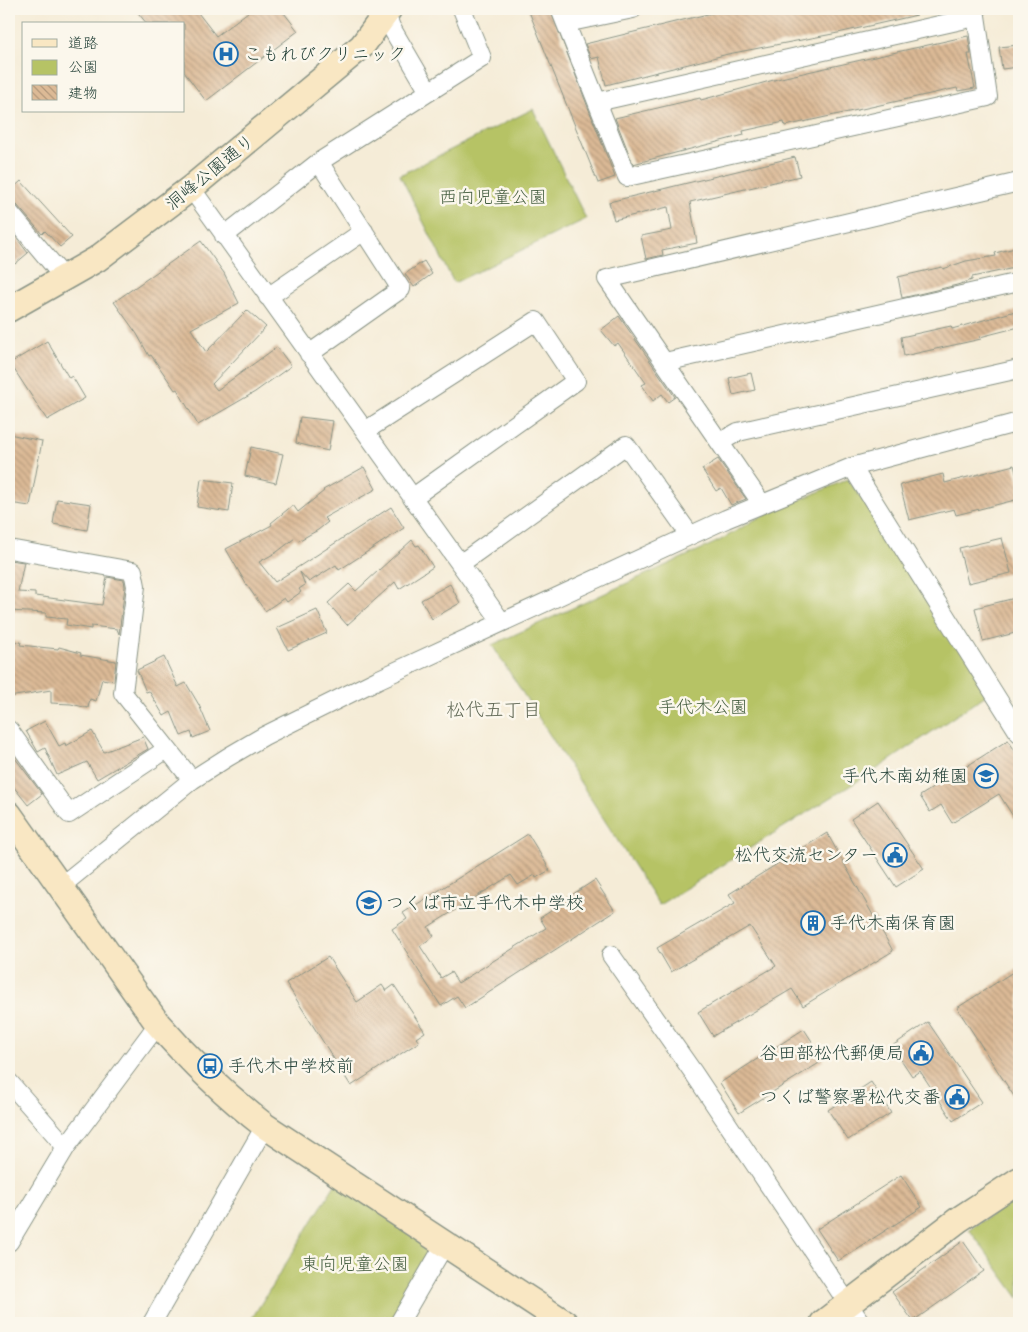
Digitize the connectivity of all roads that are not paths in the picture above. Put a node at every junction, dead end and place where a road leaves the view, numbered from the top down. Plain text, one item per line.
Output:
1 (462, 9) edge
2 (633, 9) edge
3 (388, 11) edge
4 (975, 13) edge
5 (563, 16) edge
6 (429, 92) junction
7 (597, 102) junction
8 (320, 162) junction
9 (1019, 182) edge
10 (191, 188) junction
11 (9, 212) edge
12 (364, 231) junction
13 (224, 236) junction
14 (65, 279) junction
15 (1019, 282) edge
16 (268, 297) junction
17 (9, 309) edge
18 (309, 354) junction
19 (665, 362) junction
20 (1019, 369) edge
21 (1019, 422) edge
22 (365, 431) junction
23 (720, 442) junction
24 (852, 467) junction
25 (412, 498) junction
26 (762, 504) junction
27 (690, 535) junction
28 (9, 548) edge
29 (460, 564) junction
30 (501, 621) junction
31 (9, 730) edge
32 (1019, 733) edge
33 (167, 749) junction
34 (192, 780) junction
35 (9, 814) edge
36 (61, 886) junction
37 (611, 955) dead end
38 (158, 1024) junction
39 (9, 1082) edge
40 (265, 1126) junction
41 (66, 1147) junction
42 (1019, 1180) edge
43 (9, 1242) edge
44 (445, 1244) junction
45 (854, 1314) edge
46 (152, 1323) edge
47 (399, 1323) edge
48 (565, 1323) edge
49 (823, 1323) edge

1 - 6 street
2 - 5 street
3 - 6 street
3 - 10 street, 洞峰公園通り
4 - 7 street
4 - 7 street
5 - 7 street
6 - 8 street
8 - 12 street
8 - 13 street
9 - 19 street
10 - 13 street
10 - 14 street, 洞峰公園通り
11 - 14 street
12 - 16 street
12 - 18 street
13 - 16 street
14 - 17 street, 洞峰公園通り
15 - 19 street
16 - 18 street
18 - 22 street
19 - 23 street
20 - 23 street
21 - 24 street
22 - 25 street
22 - 25 street
23 - 26 street
24 - 26 street
24 - 32 street
25 - 29 street
26 - 27 street
27 - 29 street
27 - 30 street
28 - 33 street
29 - 30 street
30 - 34 street
31 - 33 street
33 - 34 street
34 - 36 street
35 - 36 street
36 - 38 street
37 - 45 street
38 - 40 street
38 - 41 street
39 - 41 street
40 - 44 street
40 - 46 street
41 - 43 street
42 - 45 street
44 - 47 street
44 - 48 street
45 - 49 street

